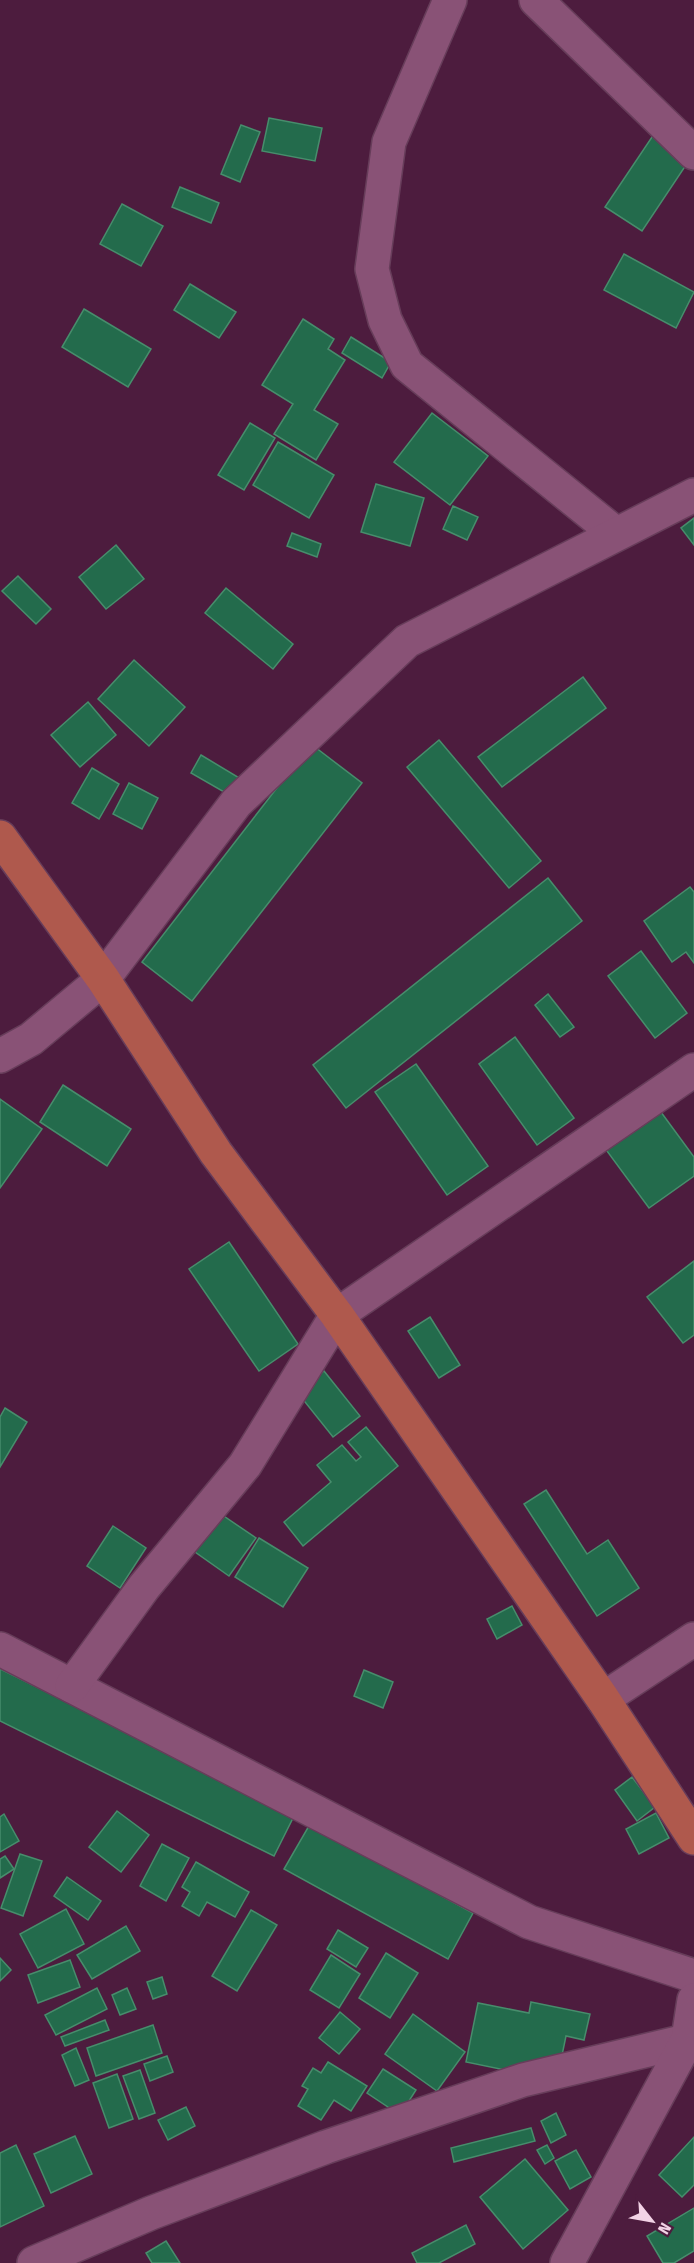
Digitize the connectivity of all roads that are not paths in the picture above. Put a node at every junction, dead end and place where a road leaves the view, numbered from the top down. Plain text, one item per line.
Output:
1 (450, 0) edge
2 (536, 0) edge
3 (694, 153) edge
4 (694, 495) edge
5 (615, 533) junction
6 (0, 837) edge
7 (103, 980) junction
8 (0, 1056) edge
9 (694, 1070) edge
10 (337, 1315) junction
11 (694, 1639) edge
12 (0, 1649) edge
13 (72, 1686) junction
14 (603, 1699) junction
15 (694, 1838) edge
16 (694, 1976) edge
17 (694, 2000) edge
18 (691, 2039) edge
19 (34, 2263) edge
20 (567, 2263) edge

1 - 5 street
2 - 3 street
4 - 5 street
5 - 7 street
6 - 7 main road
7 - 8 street
7 - 10 main road
9 - 10 street
10 - 13 street
10 - 14 main road
11 - 14 street
12 - 13 street
13 - 16 street
14 - 15 main road
17 - 18 street
18 - 19 street
18 - 20 street

